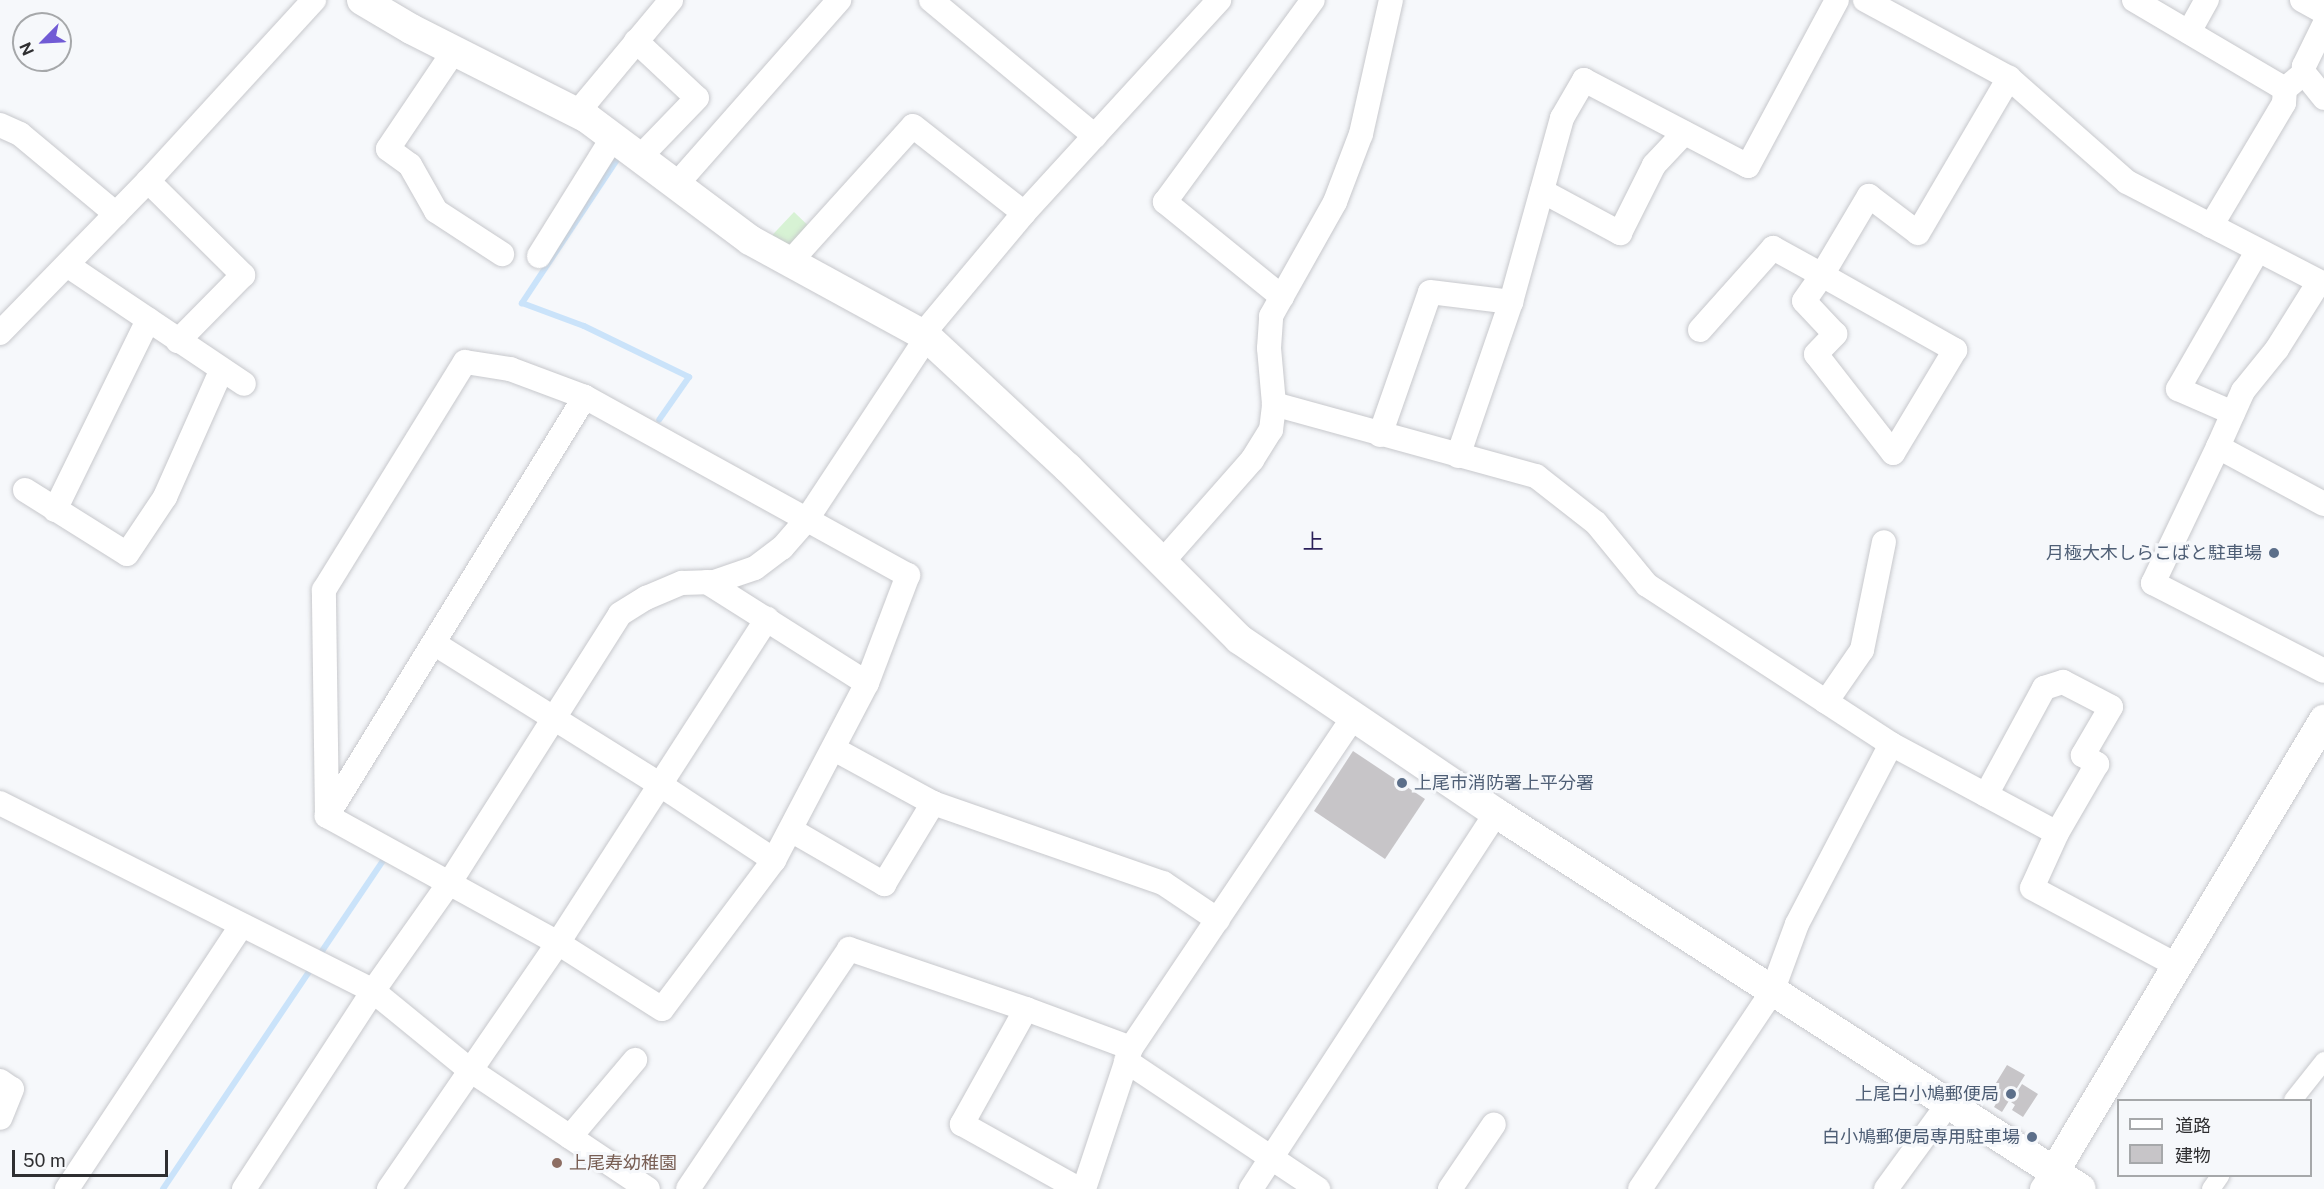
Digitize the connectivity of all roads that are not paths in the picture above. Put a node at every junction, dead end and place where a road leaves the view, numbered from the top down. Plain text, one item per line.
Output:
1 (314, 0) edge
2 (362, 0) edge
3 (671, 0) edge
4 (839, 0) edge
5 (931, 0) edge
6 (1219, 0) edge
7 (1313, 0) edge
8 (1391, 0) edge
9 (1837, 0) edge
10 (1865, 0) edge
11 (2134, 0) edge
12 (2207, 0) edge
13 (2302, 0) edge
14 (1909, 9) edge
15 (2324, 12) edge
16 (2324, 25) edge
17 (2189, 32) junction
18 (636, 41) junction
19 (454, 51) junction
20 (2304, 73) junction
21 (2009, 78) junction
22 (2285, 89) junction
23 (2324, 98) edge
24 (577, 113) junction
25 (0, 125) edge
26 (1684, 133) junction
27 (1095, 136) junction
28 (613, 137) junction
29 (640, 158) junction
30 (148, 181) junction
31 (676, 185) junction
32 (1542, 191) junction
33 (1024, 213) junction
34 (116, 214) junction
35 (2211, 226) junction
36 (2258, 250) junction
37 (502, 254) dead end
38 (539, 256) dead end
39 (790, 262) junction
40 (67, 265) junction
41 (1822, 275) junction
42 (2322, 283) edge
43 (1282, 297) junction
44 (1511, 302) junction
45 (148, 320) junction
46 (1700, 330) dead end
47 (0, 333) edge
48 (924, 336) junction
49 (178, 341) junction
50 (221, 371) junction
51 (244, 384) dead end
52 (585, 397) junction
53 (1274, 404) junction
54 (2233, 413) junction
55 (1380, 435) junction
56 (2218, 447) junction
57 (1458, 456) junction
58 (25, 490) dead end
59 (2324, 504) edge
60 (55, 510) junction
61 (807, 519) junction
62 (1884, 542) dead end
63 (1163, 561) junction
64 (707, 582) junction
65 (767, 619) junction
66 (435, 644) junction
67 (2324, 671) edge
68 (867, 683) junction
69 (1826, 702) junction
70 (556, 718) junction
71 (1353, 718) junction
72 (2324, 720) edge
73 (1891, 744) junction
74 (834, 749) junction
75 (659, 784) junction
76 (1986, 795) junction
77 (0, 803) edge
78 (933, 803) junction
79 (1496, 813) junction
80 (327, 816) junction
81 (790, 830) junction
82 (2057, 833) junction
83 (774, 860) junction
84 (450, 882) junction
85 (1218, 920) junction
86 (241, 926) junction
87 (558, 943) junction
88 (2178, 966) junction
89 (373, 991) junction
90 (1772, 992) junction
91 (1026, 1009) junction
92 (1129, 1055) junction
93 (635, 1060) dead end
94 (2324, 1061) edge
95 (470, 1070) junction
96 (0, 1081) edge
97 (2295, 1099) edge
98 (1948, 1104) junction
99 (0, 1118) edge
100 (1494, 1124) dead end
101 (570, 1137) junction
102 (1272, 1158) junction
103 (2048, 1180) edge
104 (67, 1189) edge
105 (244, 1189) edge
106 (389, 1189) edge
107 (648, 1189) edge
108 (688, 1189) edge
109 (1079, 1189) edge
110 (1084, 1189) edge
111 (1251, 1189) edge
112 (1318, 1189) edge
113 (1450, 1189) edge
114 (1640, 1189) edge
115 (1886, 1189) edge
116 (2081, 1189) edge

1 - 30 street
2 - 19 street
3 - 18 street
4 - 31 street
5 - 27 street
6 - 27 street
7 - 43 street
8 - 43 street
9 - 26 street
10 - 14 street
11 - 17 street
12 - 17 street
13 - 15 street
14 - 21 street
16 - 20 street
17 - 22 street
18 - 24 street
18 - 29 street
19 - 24 street
19 - 37 street
20 - 22 street
20 - 23 street
21 - 35 street
21 - 41 street
22 - 35 street
24 - 28 street
25 - 34 street
26 - 32 street
26 - 32 street
27 - 33 street
28 - 29 street
28 - 38 street
29 - 31 street
30 - 34 street
30 - 49 street
31 - 39 street
32 - 44 street
33 - 39 street
33 - 48 street
34 - 40 street
35 - 36 street
36 - 42 street
36 - 54 street
39 - 48 street
40 - 45 street
40 - 47 street
41 - 41 street
41 - 46 street
42 - 54 street
43 - 53 street
44 - 55 street
44 - 57 street
45 - 49 street
45 - 60 street
48 - 61 street
48 - 63 street
49 - 50 street
50 - 51 street
50 - 60 street
52 - 61 street
52 - 66 street
52 - 80 street
53 - 55 street
53 - 63 street
54 - 56 street
55 - 57 street
56 - 59 street
56 - 67 street
57 - 69 street
58 - 60 street
61 - 64 street
61 - 68 street
62 - 69 street
63 - 71 street
64 - 65 street
64 - 70 street
65 - 68 street
65 - 75 street
66 - 70 street
66 - 80 street
68 - 74 street
69 - 73 street
70 - 75 street
70 - 84 street
71 - 79 street
71 - 85 street
72 - 88 street
73 - 76 street
73 - 90 street
74 - 78 street
74 - 81 street
75 - 83 street
75 - 87 street
76 - 82 street
76 - 82 street
77 - 86 street
78 - 81 street
78 - 85 street
79 - 90 street
79 - 102 street
80 - 84 street
81 - 83 street
82 - 88 street
83 - 87 street
84 - 87 street
84 - 89 street
85 - 92 street
86 - 89 street
86 - 104 street
87 - 95 street
88 - 103 street
89 - 95 street
89 - 105 street
90 - 98 street
90 - 114 street
91 - 92 street
91 - 108 street
91 - 109 street
92 - 102 street
92 - 110 street
93 - 101 street
94 - 97 street
95 - 101 street
95 - 106 street
96 - 99 street
98 - 103 street
98 - 115 street
100 - 113 street
101 - 107 street
102 - 111 street
102 - 112 street
103 - 116 street

